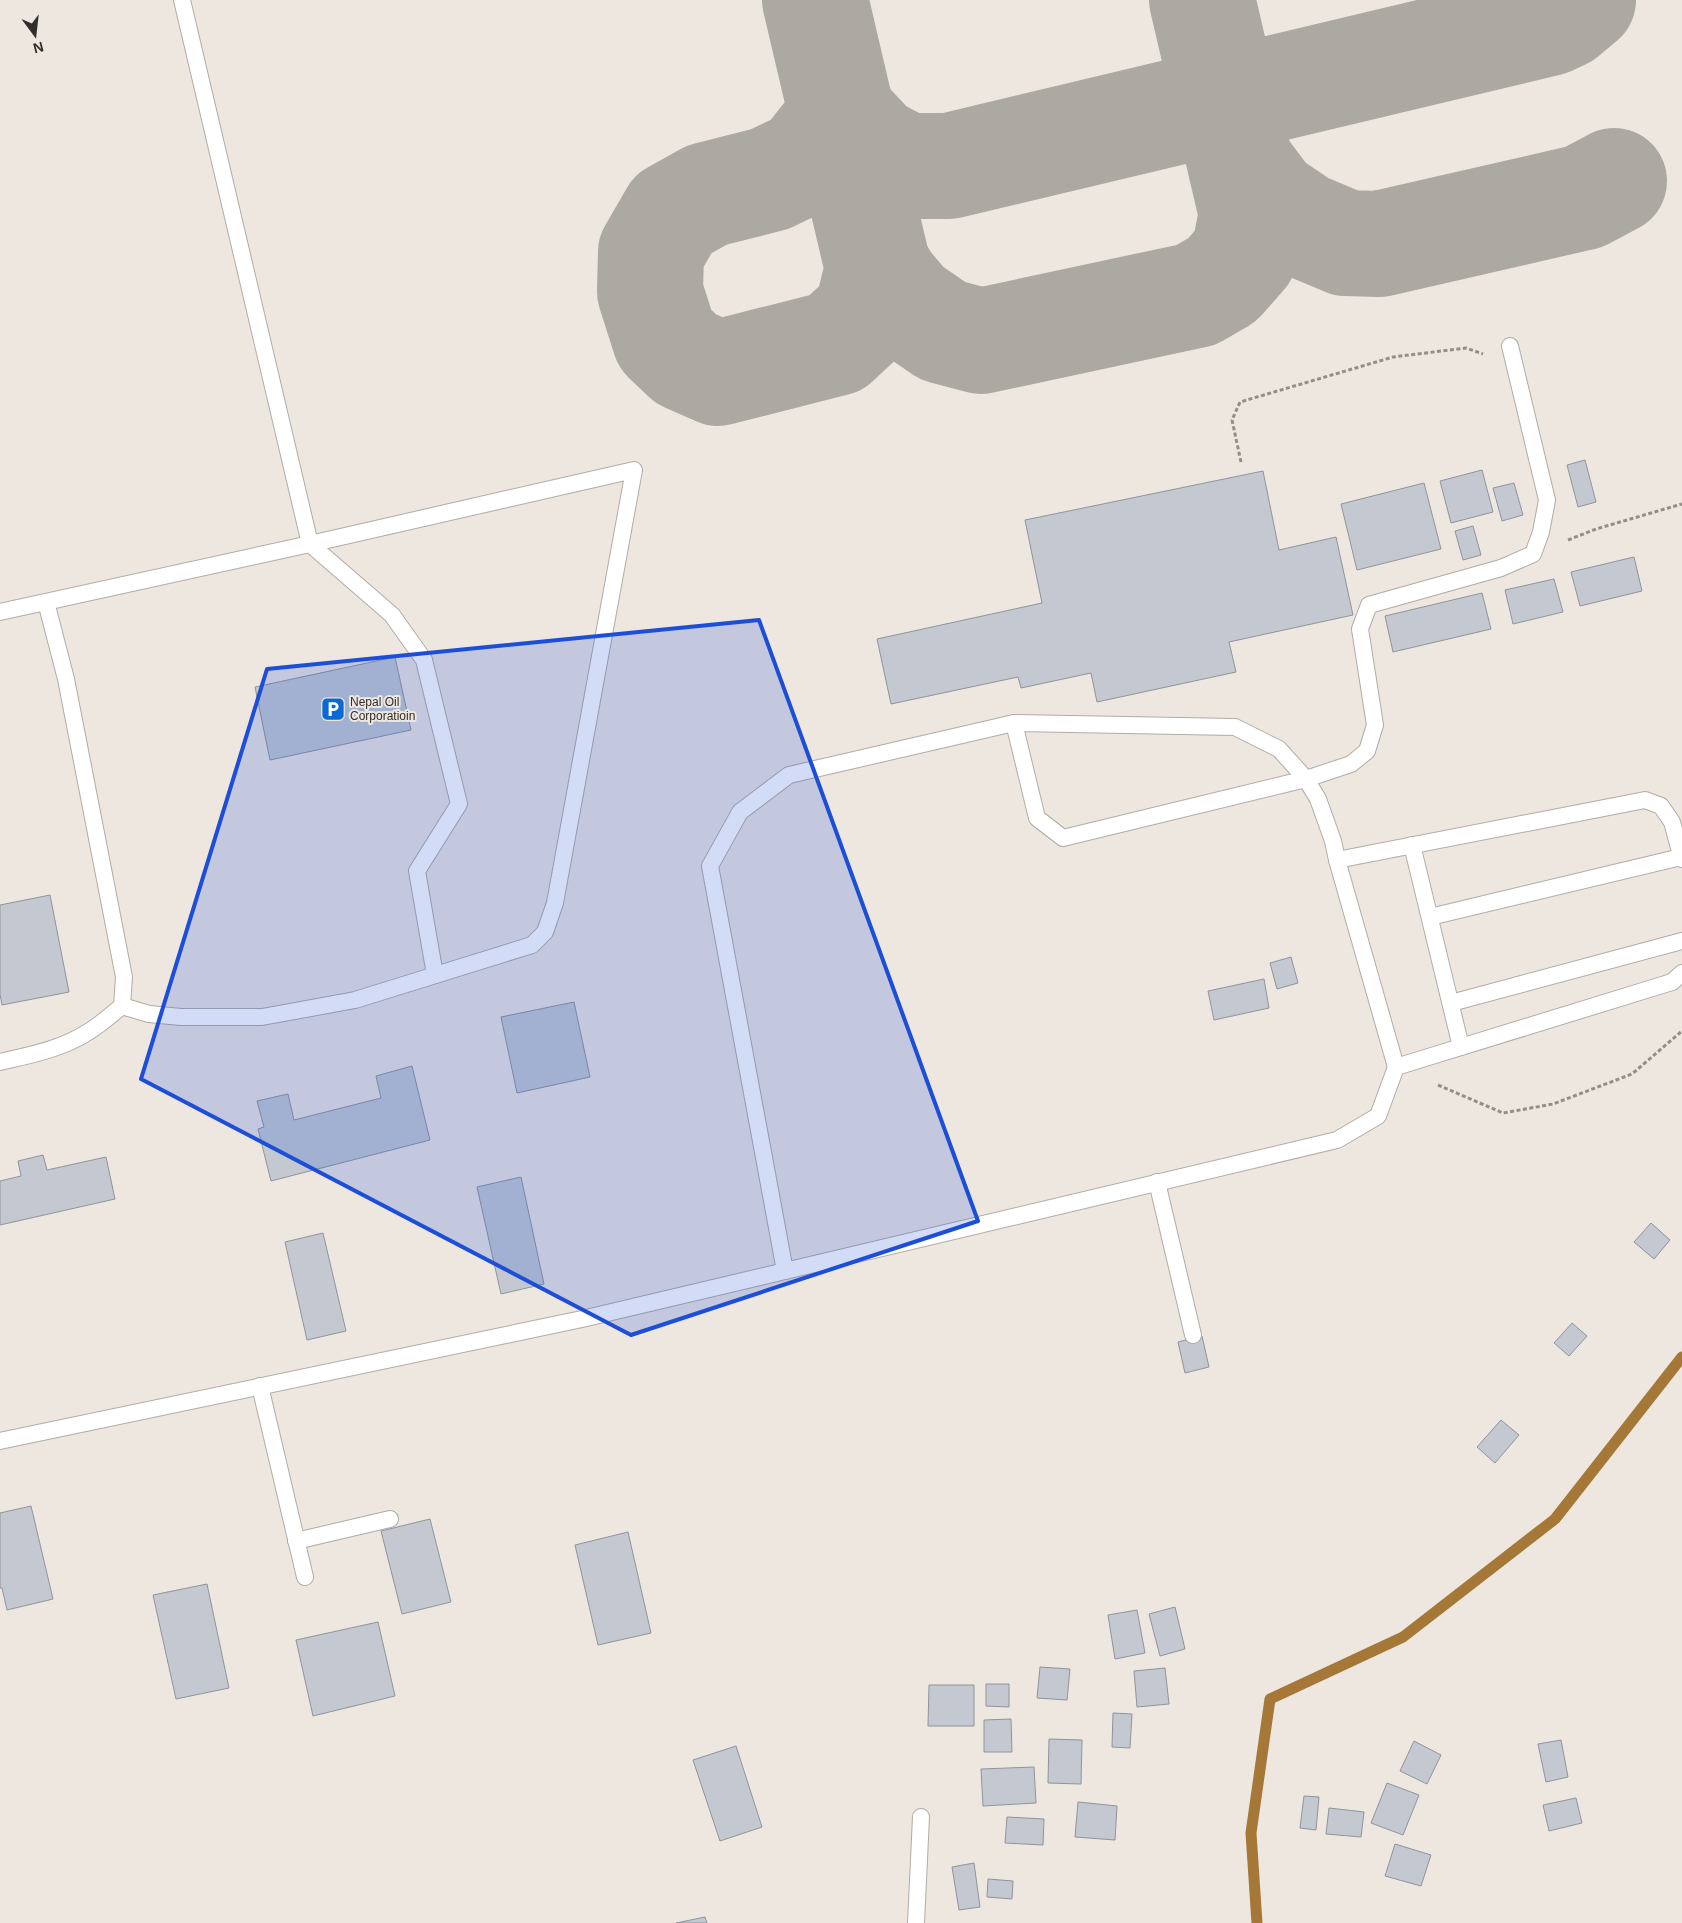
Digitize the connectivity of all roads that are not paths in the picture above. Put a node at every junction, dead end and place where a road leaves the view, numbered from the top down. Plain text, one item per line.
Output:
1 (182, 0) edge
2 (1510, 346) dead end
3 (310, 544) junction
4 (46, 602) junction
5 (0, 612) edge
6 (1014, 723) junction
7 (1306, 779) junction
8 (1412, 845) junction
9 (1682, 858) edge
10 (1337, 860) junction
11 (1430, 917) junction
12 (1682, 940) edge
13 (1682, 973) edge
14 (435, 975) junction
15 (1451, 1003) junction
16 (122, 1006) junction
17 (1461, 1047) junction
18 (0, 1062) edge
19 (1396, 1066) junction
20 (1158, 1182) junction
21 (785, 1271) junction
22 (1193, 1335) dead end
23 (260, 1386) junction
24 (0, 1441) edge
25 (390, 1520) dead end
26 (296, 1541) junction
27 (305, 1577) dead end
28 (921, 1817) dead end
29 (916, 1923) edge

1 - 3 lane
2 - 7 lane
3 - 4 lane
3 - 14 lane
3 - 14 lane
4 - 5 lane
4 - 16 lane
6 - 7 lane
6 - 7 lane
6 - 21 lane
7 - 10 lane
8 - 9 lane
8 - 10 lane
8 - 11 lane
9 - 11 lane
10 - 19 lane
11 - 15 lane
12 - 15 lane
13 - 17 lane
14 - 16 lane
15 - 17 lane
16 - 18 lane
17 - 19 lane
19 - 20 lane
20 - 21 lane
20 - 22 lane
21 - 23 lane
23 - 24 lane
23 - 26 lane
25 - 26 lane
26 - 27 lane
28 - 29 lane

